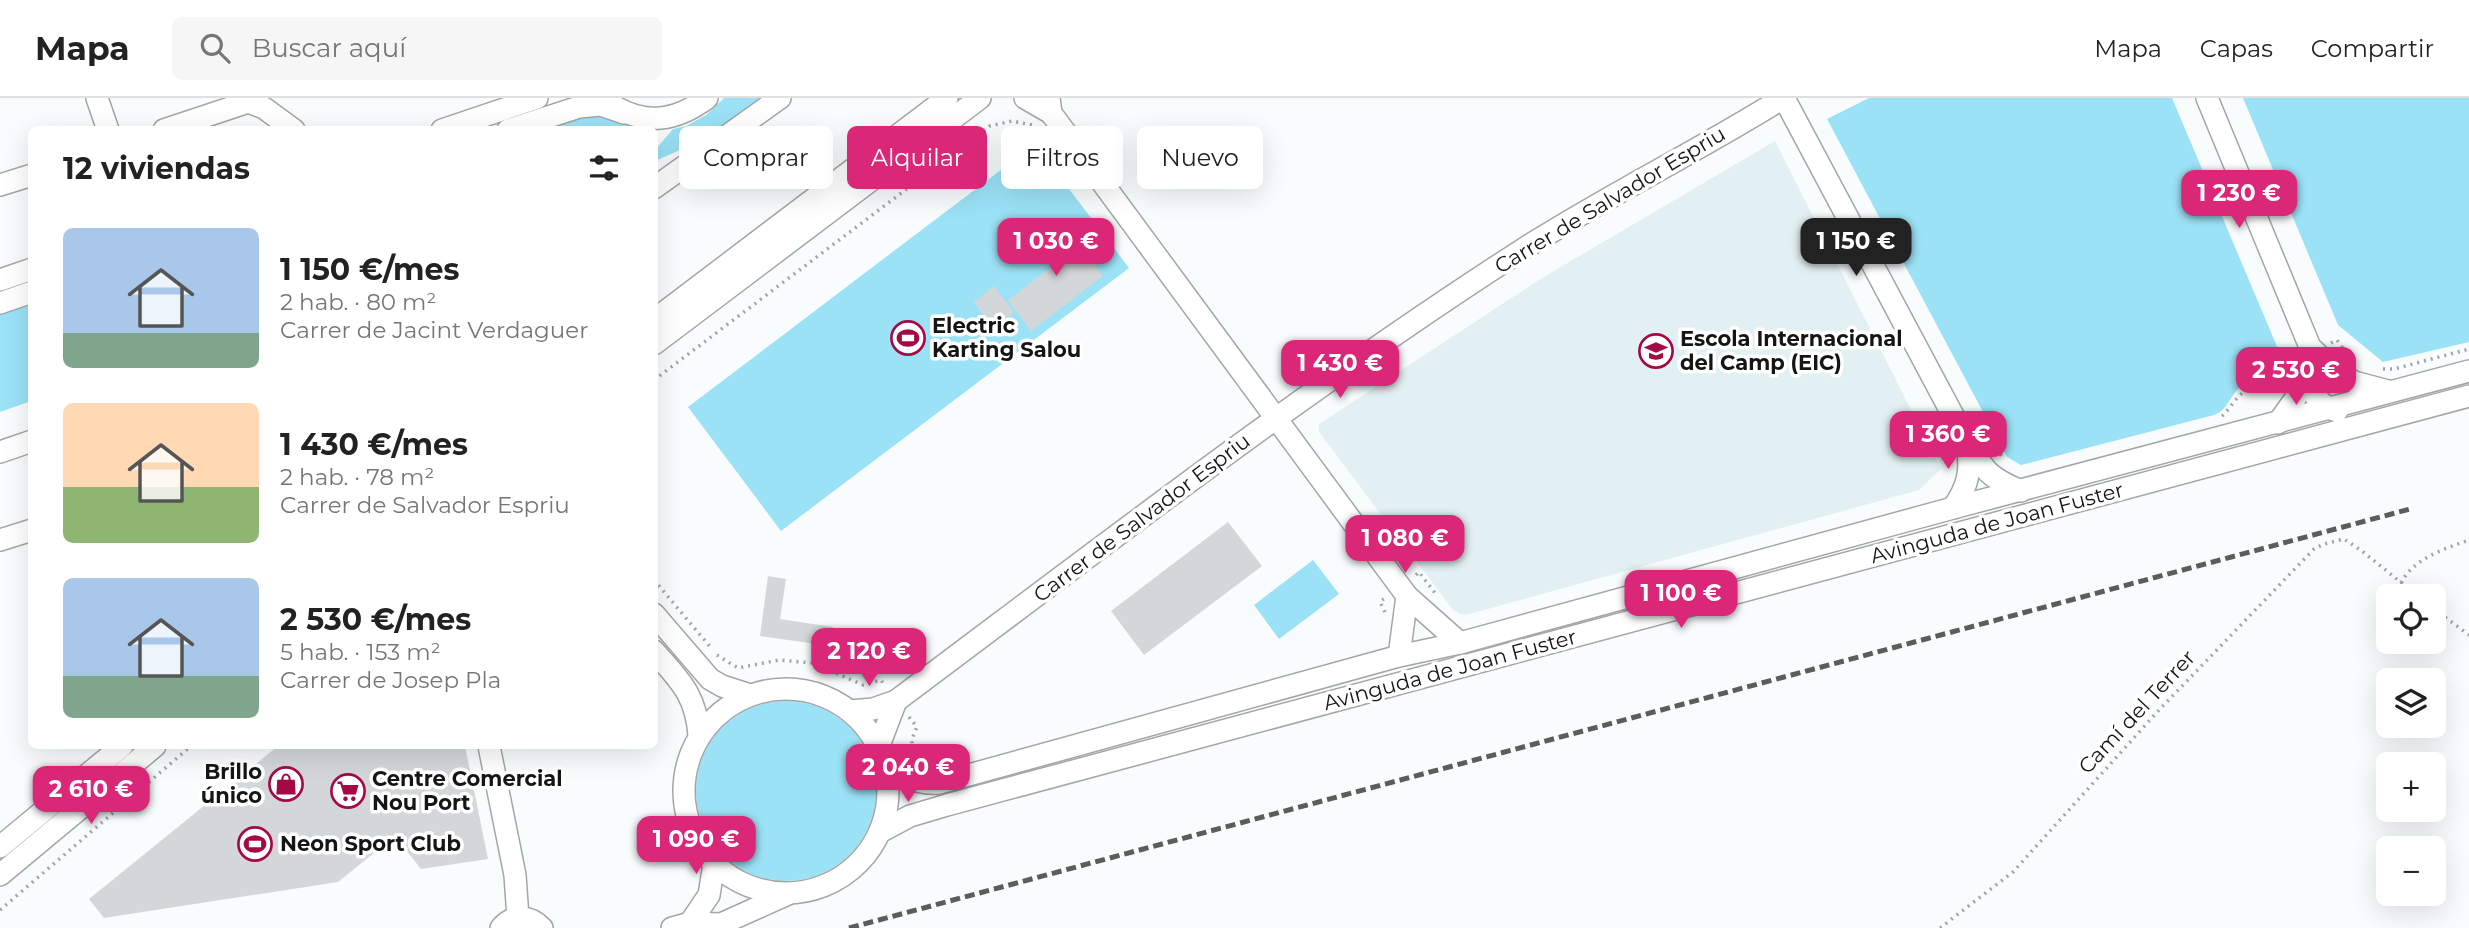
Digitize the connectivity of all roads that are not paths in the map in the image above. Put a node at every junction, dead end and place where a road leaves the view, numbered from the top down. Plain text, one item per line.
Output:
1 (97, 98) edge
2 (537, 98) edge
3 (603, 98) edge
4 (780, 98) edge
5 (947, 98) edge
6 (980, 98) edge
7 (1025, 98) edge
8 (1784, 98) edge
9 (2207, 98) edge
10 (699, 104) edge
11 (1050, 106) edge
12 (624, 113) junction
13 (107, 126) edge
14 (176, 126) edge
15 (289, 126) edge
16 (454, 126) edge
17 (520, 126) edge
18 (658, 128) edge
19 (28, 176) edge
20 (658, 185) edge
21 (0, 186) edge
22 (28, 270) edge
23 (0, 279) edge
24 (28, 293) edge
25 (0, 303) edge
26 (658, 317) edge
27 (658, 341) edge
28 (2310, 349) junction
29 (2332, 367) junction
30 (2469, 371) edge
31 (2303, 377) junction
32 (2392, 392) junction
33 (2469, 394) edge
34 (2327, 409) junction
35 (1276, 419) junction
36 (2278, 423) junction
37 (1965, 438) junction
38 (28, 442) edge
39 (0, 452) edge
40 (2124, 488) junction
41 (2021, 491) junction
42 (1953, 508) junction
43 (28, 531) edge
44 (0, 540) edge
45 (1407, 596) junction
46 (658, 619) edge
47 (1460, 643) junction
48 (658, 655) edge
49 (1399, 656) junction
50 (750, 695) junction
51 (896, 701) junction
52 (850, 711) junction
53 (699, 735) junction
54 (878, 748) junction
55 (118, 749) edge
56 (151, 749) edge
57 (490, 749) edge
58 (886, 770) junction
59 (880, 832) junction
60 (0, 847) edge
61 (714, 864) junction
62 (0, 875) edge
63 (788, 894) junction
64 (510, 923) edge
65 (681, 926) edge
66 (542, 928) edge

1 - 13 street
2 - 16 street
3 - 12 street
4 - 20 street
5 - 26 street
6 - 27 street
7 - 11 street
8 - 35 street, Carrer de Salvador Espriu
8 - 37 street
9 - 28 street
10 - 12 street
10 - 18 street
11 - 35 street
12 - 17 street
14 - 15 street
19 - 21 street
22 - 23 street
24 - 25 street
28 - 29 street
28 - 31 street
29 - 32 street
29 - 34 street
30 - 32 street, Avinguda de Joan Fuster
31 - 34 street
31 - 36 street
32 - 34 street, Avinguda de Joan Fuster
33 - 34 street
33 - 40 street, Avinguda de Joan Fuster
34 - 36 street, Avinguda de Joan Fuster
34 - 40 street
35 - 45 street
35 - 51 street, Carrer de Salvador Espriu
36 - 41 street, Avinguda de Joan Fuster
37 - 41 street
37 - 42 street
38 - 39 street
40 - 59 street, Avinguda de Joan Fuster
41 - 42 street, Avinguda de Joan Fuster
42 - 47 street, Avinguda de Joan Fuster
43 - 44 street
45 - 47 street
45 - 49 street
46 - 50 street
47 - 49 street, Avinguda de Joan Fuster
48 - 53 street
49 - 58 street, Avinguda de Joan Fuster
50 - 52 street
50 - 53 street
51 - 52 street, Carrer de Salvador Espriu
51 - 54 street
52 - 54 street
53 - 61 street
54 - 58 street
55 - 60 street
56 - 62 street
57 - 64 street
58 - 59 street
59 - 63 street
61 - 63 street
61 - 65 street
63 - 65 street
64 - 66 street

